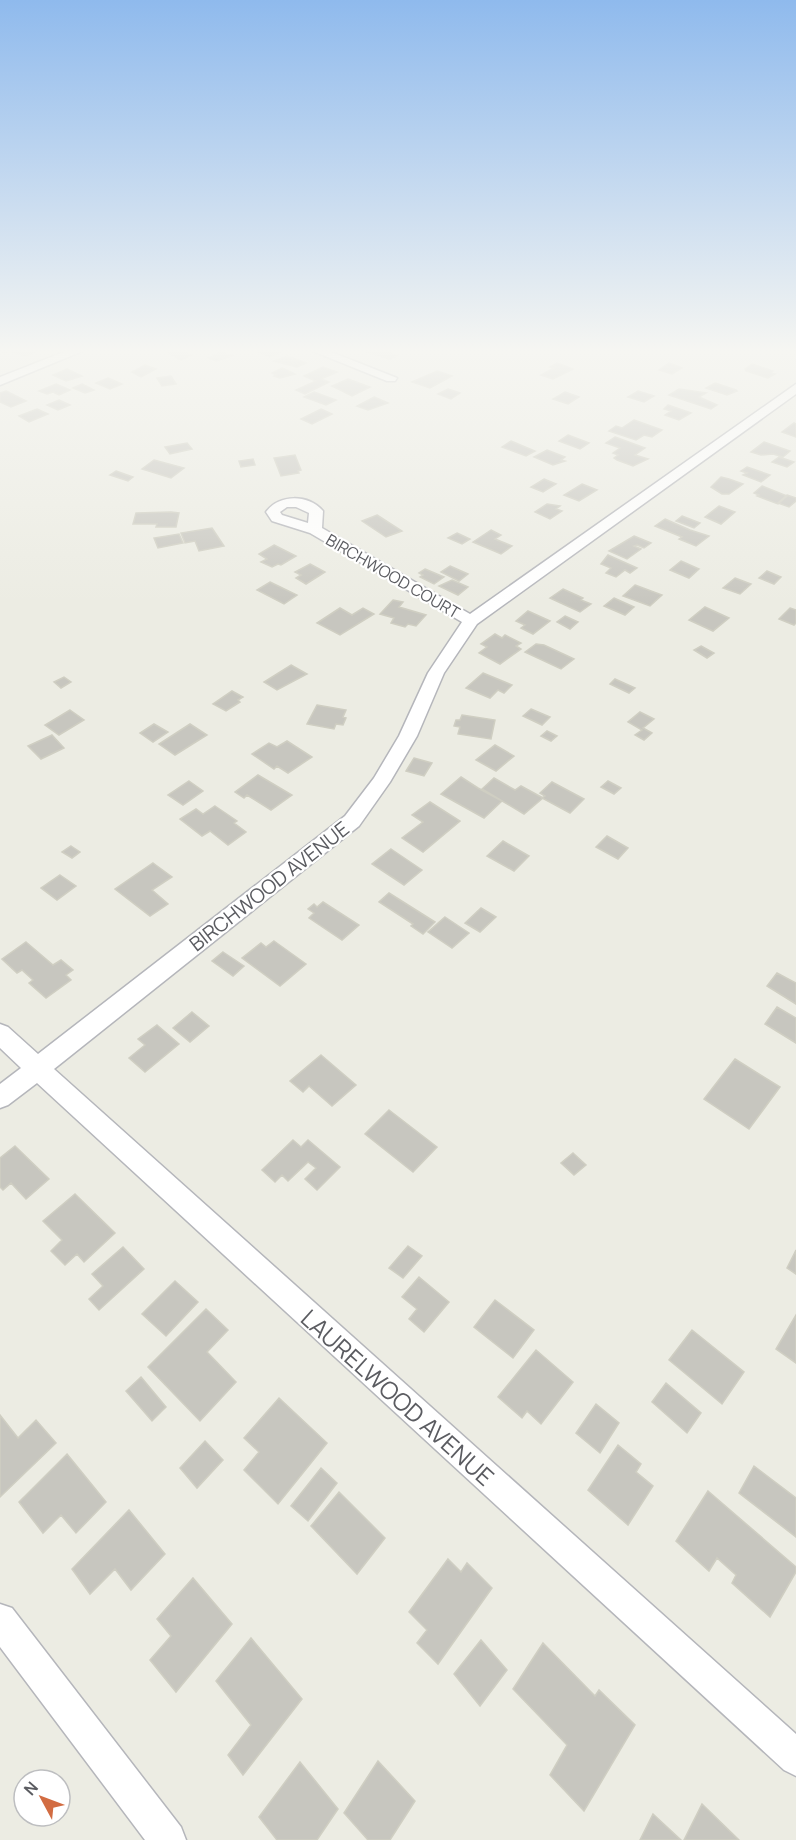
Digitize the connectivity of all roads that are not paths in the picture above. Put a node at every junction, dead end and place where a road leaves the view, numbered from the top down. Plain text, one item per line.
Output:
1 (739, 434) edge
2 (315, 530) dead end
3 (471, 621) junction
4 (0, 1034) edge
5 (37, 1069) junction
6 (0, 1098) edge
7 (0, 1620) edge
8 (796, 1758) edge
9 (168, 1840) edge

1 - 3 street, BIRCHWOOD AVENUE
2 - 3 street, BIRCHWOOD COURT
3 - 5 street, BIRCHWOOD AVENUE
4 - 5 street, LAURELWOOD AVENUE
5 - 6 street, BIRCHWOOD AVENUE
5 - 8 street, LAURELWOOD AVENUE
7 - 9 street

